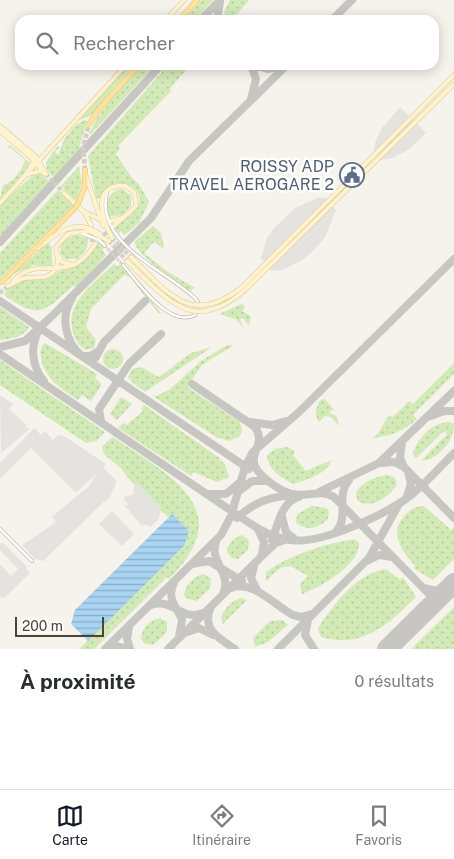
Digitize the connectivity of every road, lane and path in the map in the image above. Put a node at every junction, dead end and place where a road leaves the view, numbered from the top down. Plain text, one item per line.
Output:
1 (184, 0) edge
2 (197, 0) edge
3 (170, 15) edge
4 (184, 15) edge
5 (122, 70) edge
6 (134, 70) edge
7 (454, 75) edge
8 (454, 84) edge
9 (89, 124) tunnel mouth
10 (0, 126) edge
11 (0, 131) edge
12 (46, 155) junction
13 (37, 161) junction
14 (43, 167) junction
15 (85, 170) joint
16 (46, 174) junction
17 (27, 175) junction
18 (107, 192) junction
19 (64, 193) tunnel mouth
20 (0, 202) edge
21 (78, 206) junction
22 (129, 214) junction
23 (99, 219) dead end
24 (111, 220) tunnel mouth
25 (92, 226) tunnel mouth
26 (114, 226) tunnel mouth
27 (68, 234) junction
28 (110, 240) junction
29 (94, 243) tunnel mouth
30 (105, 246) tunnel mouth
31 (56, 253) junction
32 (29, 256) junction
33 (131, 257) tunnel mouth
34 (128, 261) tunnel mouth
35 (79, 263) junction
36 (122, 264) tunnel mouth
37 (56, 269) junction
38 (2, 282) tunnel mouth
39 (0, 529) edge
40 (4, 533) junction
41 (0, 538) edge
42 (32, 561) dead end

1 - 3 main road
2 - 4 main road
5 - 12 main road
6 - 9 main road
7 - 33 main road, bridge
8 - 34 main road, bridge
10 - 13 main road
11 - 13 main road
12 - 13 main road
12 - 14 main road
13 - 14 main road
13 - 16 main road
13 - 17 main road
14 - 16 main road
15 - 21 main road
15 - 28 main road
16 - 17 main road
17 - 20 main road
18 - 22 main road
18 - 28 main road
18 - 36 street
19 - 21 main road
21 - 23 main road
21 - 25 main road
21 - 32 main road
22 - 24 main road
22 - 26 main road
27 - 28 main road
27 - 30 street
27 - 31 main road
28 - 32 main road
29 - 35 main road
31 - 35 main road
31 - 37 main road
32 - 38 main road
35 - 37 main road
37 - 37 main road
39 - 40 street
40 - 41 street
40 - 42 street

